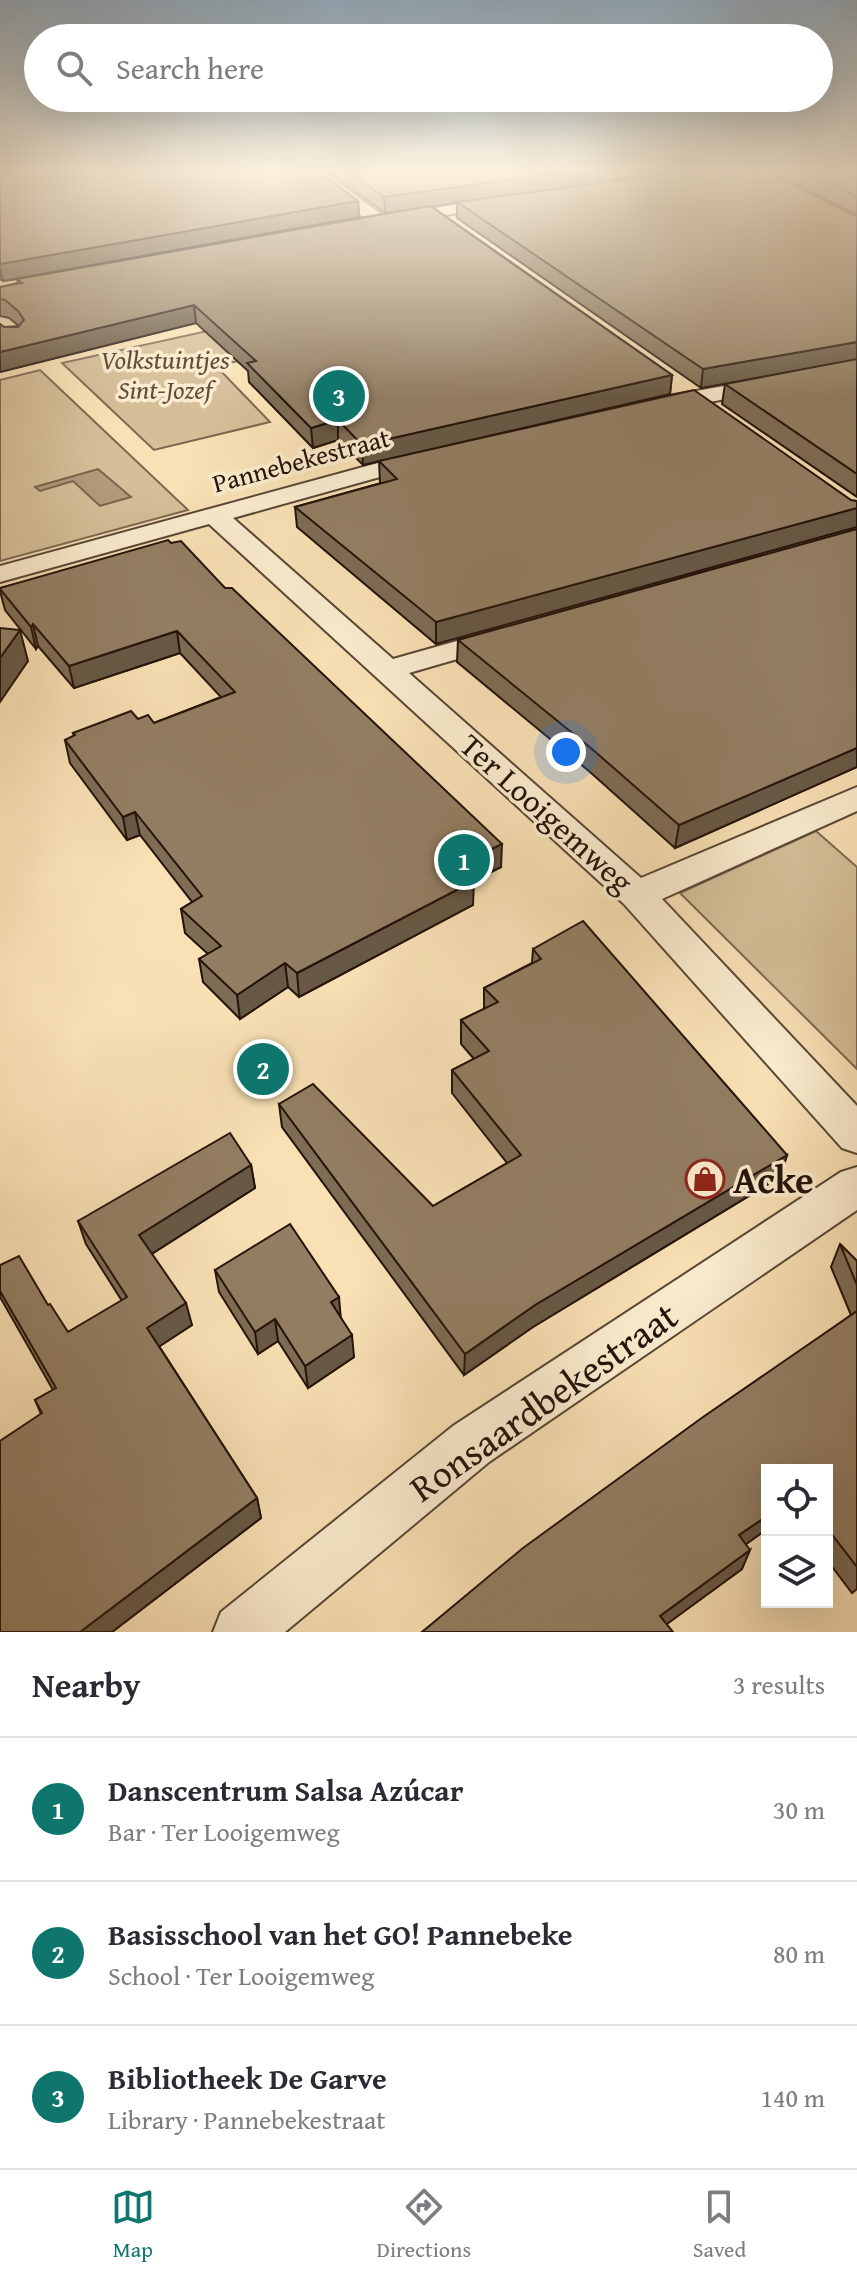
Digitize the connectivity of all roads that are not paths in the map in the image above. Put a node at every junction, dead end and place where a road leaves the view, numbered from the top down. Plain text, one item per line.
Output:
1 (857, 368) edge
2 (669, 379) edge
3 (694, 397) junction
4 (629, 410) edge
5 (719, 415) edge
6 (440, 454) edge
7 (214, 515) junction
8 (0, 574) edge
9 (536, 628) edge
10 (388, 670) junction
11 (857, 798) edge
12 (637, 895) junction
13 (857, 1135) edge
14 (857, 1186) edge
15 (241, 1632) edge

1 - 3 street
2 - 3 street
3 - 4 street
3 - 5 street
6 - 7 street, Pannebekestraat
7 - 8 street, Pannebekestraat
7 - 10 street, Ter Looigemweg
9 - 10 street
10 - 12 street, Ter Looigemweg
11 - 12 street
12 - 13 street, Ter Looigemweg
14 - 15 street, Ronsaardbekestraat

